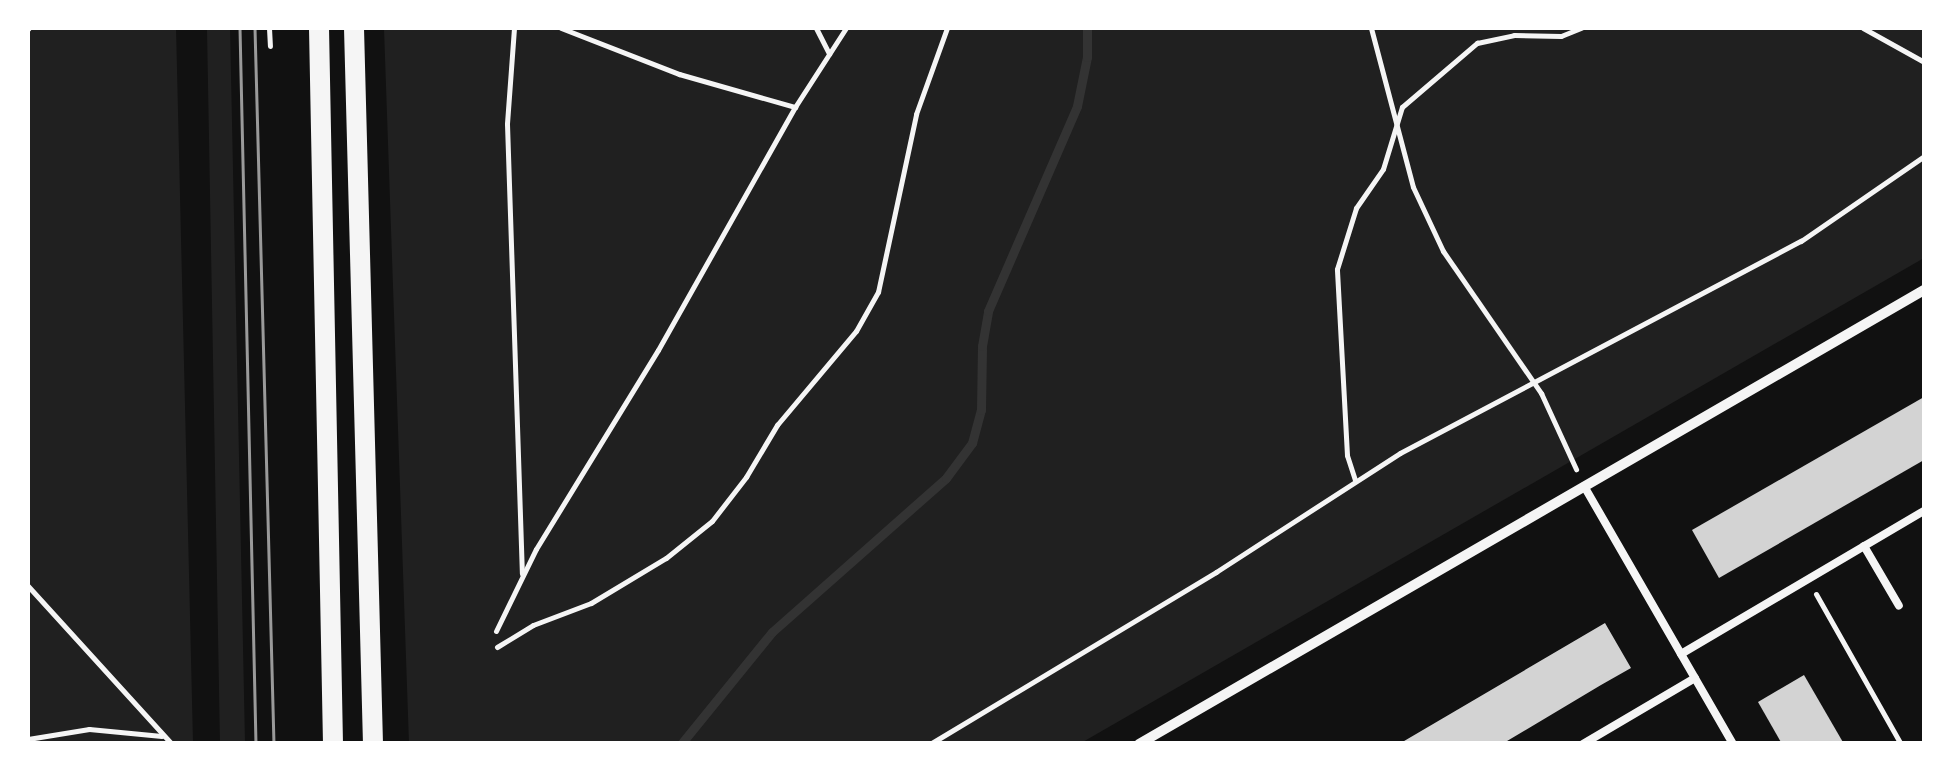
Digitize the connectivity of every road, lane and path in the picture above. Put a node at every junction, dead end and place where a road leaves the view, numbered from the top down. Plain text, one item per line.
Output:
1 (269, 28) edge
2 (320, 28) edge
3 (354, 28) edge
4 (514, 28) edge
5 (562, 28) edge
6 (816, 28) edge
7 (846, 28) edge
8 (947, 28) edge
9 (1371, 28) edge
10 (1581, 28) edge
11 (1862, 28) edge
12 (270, 46) dead end
13 (830, 54) junction
14 (1924, 62) edge
15 (795, 106) junction
16 (1394, 125) junction
17 (1924, 156) edge
18 (1924, 290) edge
19 (1534, 383) junction
20 (1355, 480) junction
21 (1584, 486) junction
22 (1921, 513) edge
23 (1924, 526) edge
24 (1864, 546) junction
25 (522, 577) junction
26 (1808, 580) junction
27 (28, 586) edge
28 (1899, 606) dead end
29 (496, 631) dead end
30 (496, 648) dead end
31 (1681, 654) junction
32 (1695, 678) junction
33 (165, 737) junction
34 (28, 738) edge
35 (172, 744) edge
36 (334, 744) edge
37 (373, 744) edge
38 (930, 744) edge
39 (1138, 744) edge
40 (1583, 744) edge
41 (1732, 744) edge
42 (1901, 744) edge

1 - 12 path
2 - 36 main road
3 - 37 main road
4 - 25 path
5 - 15 path
6 - 13 path
7 - 13 path
8 - 30 path
9 - 16 path
10 - 16 path
11 - 14 path
13 - 15 path
15 - 25 path
16 - 19 path
16 - 20 path
17 - 19 path
18 - 21 street
19 - 20 path
19 - 21 path
20 - 38 path
21 - 31 lane
21 - 39 street
22 - 23 lane
22 - 24 lane
24 - 26 lane
24 - 28 lane
25 - 29 path
26 - 31 lane
26 - 42 path
27 - 33 path
31 - 32 lane
32 - 40 lane
32 - 41 lane
33 - 34 path
33 - 35 path

